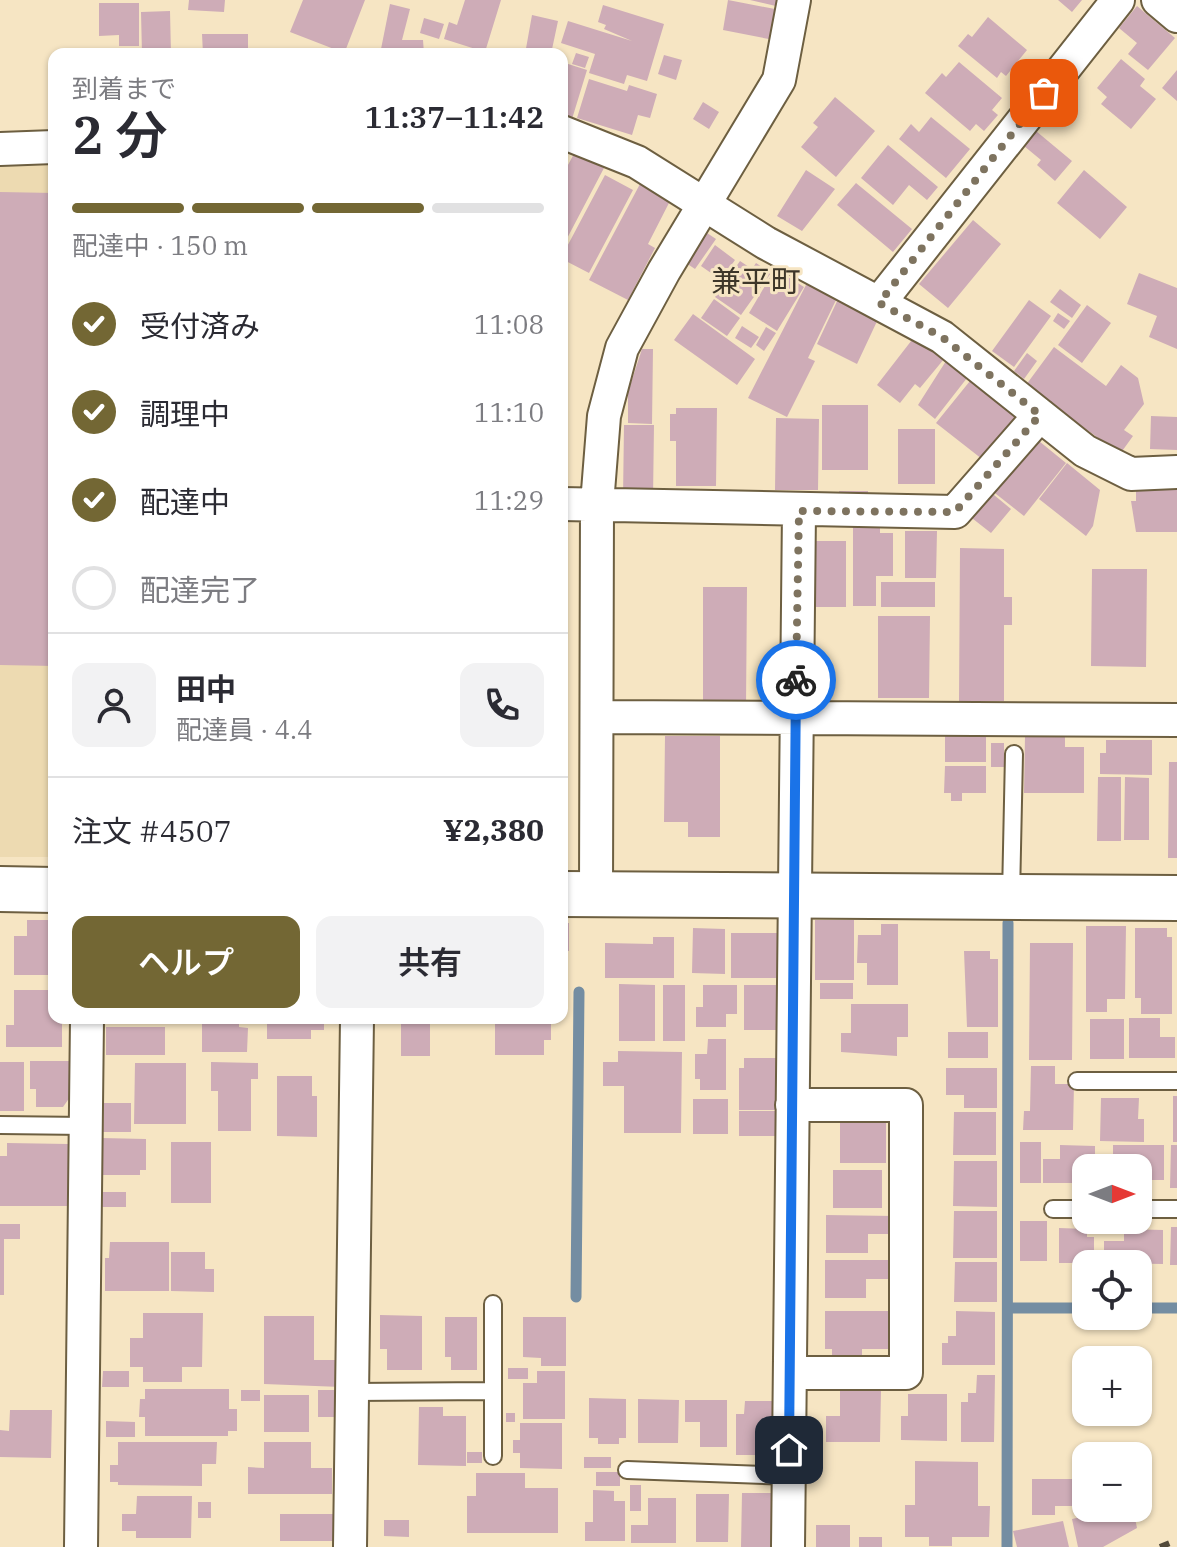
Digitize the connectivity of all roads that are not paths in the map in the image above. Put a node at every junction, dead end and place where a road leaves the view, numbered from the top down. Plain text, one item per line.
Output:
1 (794, 0) edge
2 (1118, 0) edge
3 (1158, 0) edge
4 (1177, 16) edge
5 (568, 134) edge
6 (48, 147) edge
7 (0, 149) edge
8 (705, 204) junction
9 (879, 303) junction
10 (1040, 415) junction
11 (1177, 472) edge
12 (568, 504) edge
13 (597, 504) junction
14 (799, 511) junction
15 (597, 717) junction
16 (795, 719) junction
17 (1177, 720) edge
18 (1014, 754) dead end
19 (0, 889) edge
20 (48, 890) edge
21 (579, 894) edge
22 (794, 896) junction
23 (1011, 897) junction
24 (1177, 898) edge
25 (87, 1024) edge
26 (357, 1024) edge
27 (1077, 1081) dead end
28 (1177, 1081) edge
29 (792, 1105) junction
30 (0, 1125) edge
31 (86, 1126) junction
32 (1053, 1209) dead end
33 (1072, 1209) edge
34 (1152, 1209) edge
35 (1177, 1209) edge
36 (493, 1304) dead end
37 (790, 1373) junction
38 (493, 1391) junction
39 (352, 1392) junction
40 (493, 1456) dead end
41 (627, 1470) dead end
42 (789, 1476) junction
43 (81, 1547) edge
44 (350, 1547) edge
45 (788, 1547) edge

1 - 8 street
2 - 9 street
3 - 4 street
5 - 8 street
6 - 7 street
8 - 9 street
8 - 13 street
9 - 10 street
10 - 11 street
10 - 14 street
12 - 13 street
13 - 14 street
13 - 15 street
14 - 16 street
15 - 16 street
15 - 21 street
16 - 17 street
16 - 22 street
18 - 23 lane
19 - 20 street
21 - 22 street
22 - 23 street
22 - 29 street
23 - 24 street
25 - 31 street
26 - 39 street
27 - 28 lane
29 - 37 street
29 - 37 street
30 - 31 lane
31 - 43 street
32 - 33 lane
34 - 35 lane
36 - 38 lane
37 - 42 street
38 - 39 lane
38 - 40 lane
39 - 44 street
41 - 42 lane
42 - 45 street

